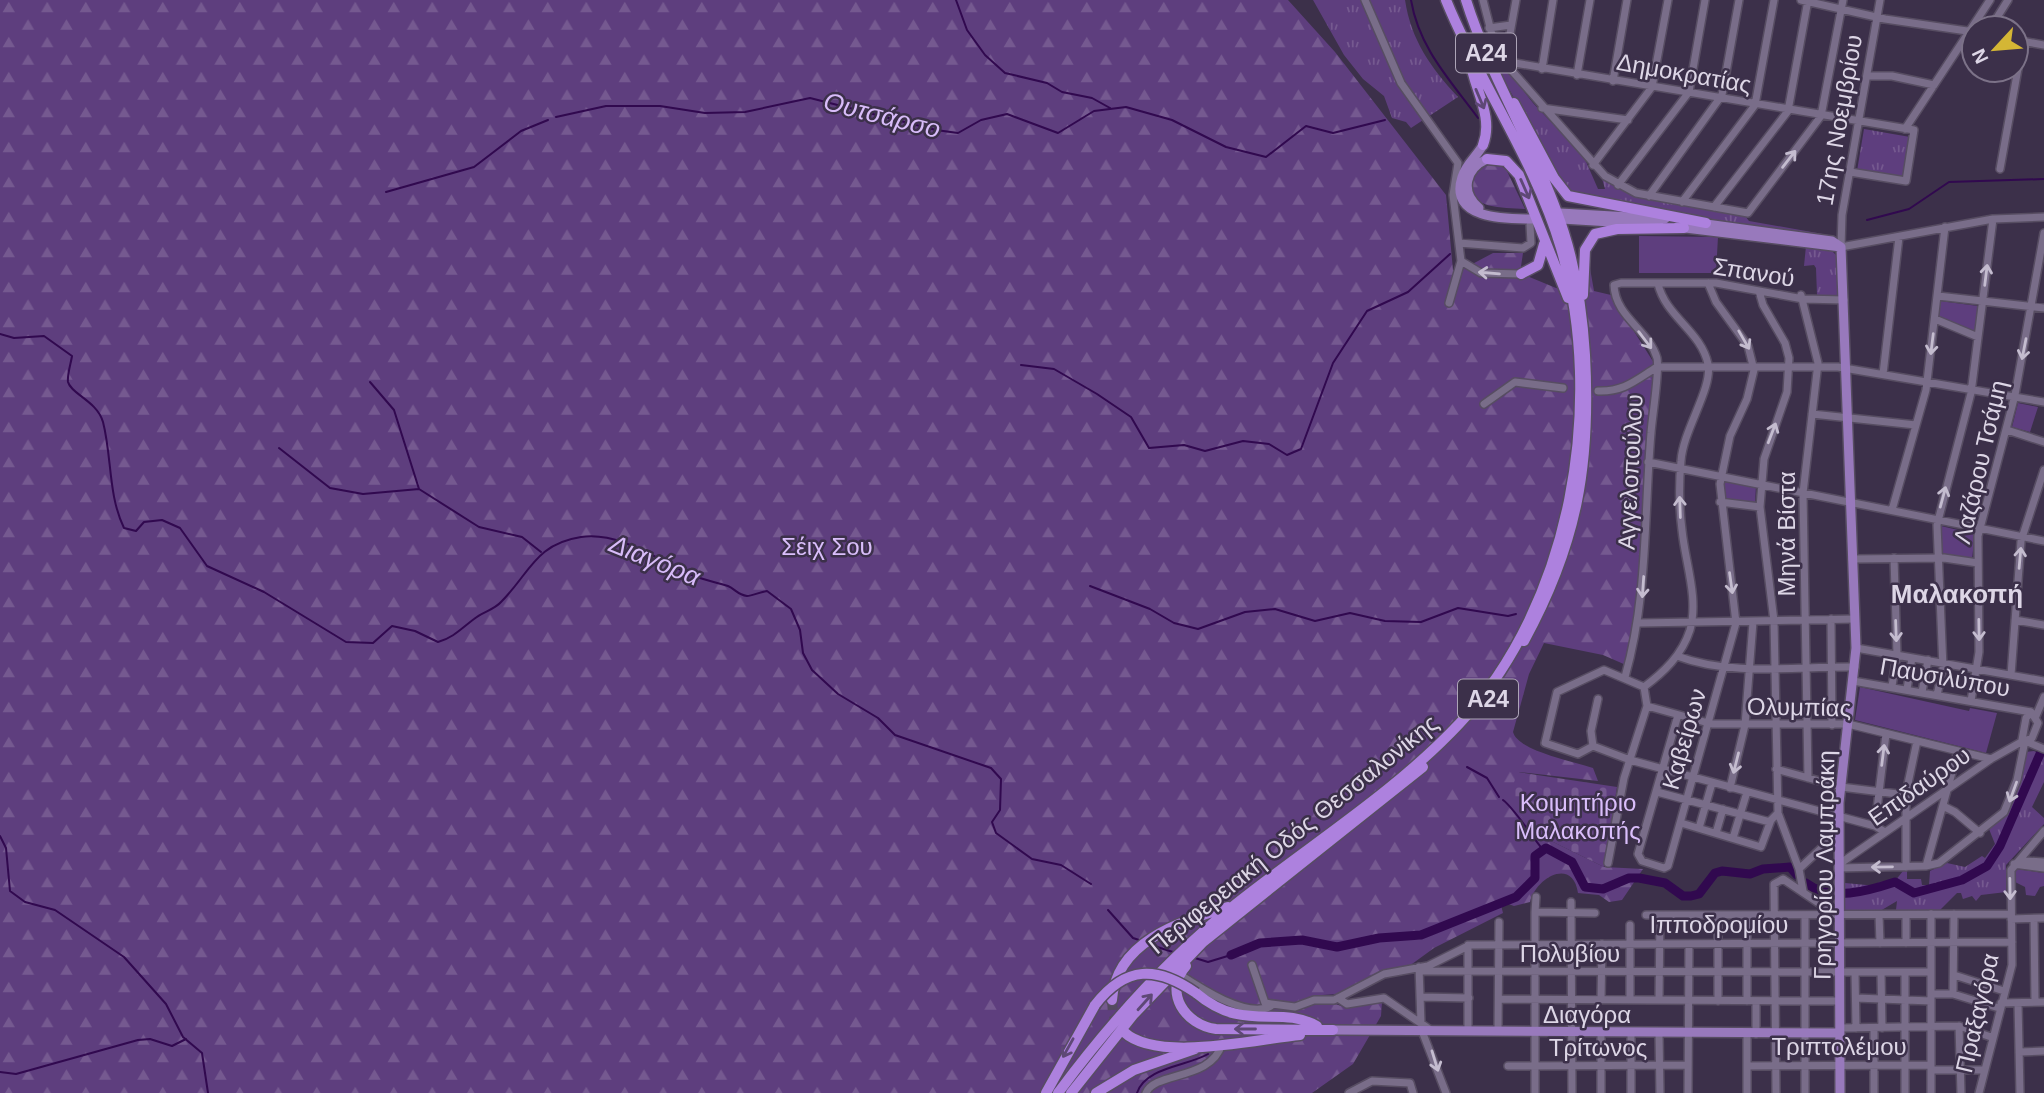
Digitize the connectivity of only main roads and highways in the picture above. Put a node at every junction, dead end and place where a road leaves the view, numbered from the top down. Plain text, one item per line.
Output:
1 (1446, 0) edge
2 (1466, 0) edge
3 (1468, 53) junction
4 (1496, 79) junction
5 (1483, 145) joint
6 (1487, 159) joint
7 (1706, 223) junction
8 (1684, 228) junction
9 (1544, 240) junction
10 (1842, 247) junction
11 (1521, 274) road end
12 (1573, 308) junction
13 (1583, 330) junction
14 (1235, 905) junction
15 (1192, 951) junction
16 (1178, 967) junction
17 (1112, 1000) tunnel mouth
18 (1320, 1029) junction
19 (1333, 1030) junction
20 (1840, 1030) junction
21 (1124, 1032) dead end
22 (1203, 1046) junction
23 (1072, 1092) edge
24 (1046, 1093) edge
25 (1058, 1093) edge
26 (1096, 1093) edge
27 (1840, 1093) edge

1 - 3 highway, Περιφερειακή Οδός Θεσσαλονίκης / Α24
2 - 4 highway, Περιφερειακή Οδός Θεσσαλονίκης / Α24
3 -> 5 highway
3 - 12 highway, Περιφερειακή Οδός Θεσσαλονίκης / Α24
4 - 7 highway
4 - 13 highway, Περιφερειακή Οδός Θεσσαλονίκης / Α24
5 - 6 main road
6 -> 9 highway
7 - 8 main road
7 - 10 main road
8 - 10 main road
8 - 13 highway
9 - 11 highway
9 - 12 highway
10 - 20 main road, Γρηγορίου Λαμπράκη
12 - 14 highway, Περιφερειακή Οδός Θεσσαλονίκης / Α24
13 - 15 highway, Περιφερειακή Οδός Θεσσαλονίκης / Α24
14 - 15 highway, Περιφερειακή Οδός Θεσσαλονίκης / Α24
14 - 17 highway
15 - 16 highway, Περιφερειακή Οδός Θεσσαλονίκης / Α24
18 -> 16 highway
23 -> 16 highway, Περιφερειακή Οδός Θεσσαλονίκης / Α24
16 - 25 highway, Περιφερειακή Οδός Θεσσαλονίκης / Α24
18 - 19 highway
18 -> 24 highway, bridge
19 - 20 main road, Διαγόρα
19 - 22 highway
20 - 27 main road, Γρηγορίου Λαμπράκη
21 - 22 highway
22 - 26 highway

